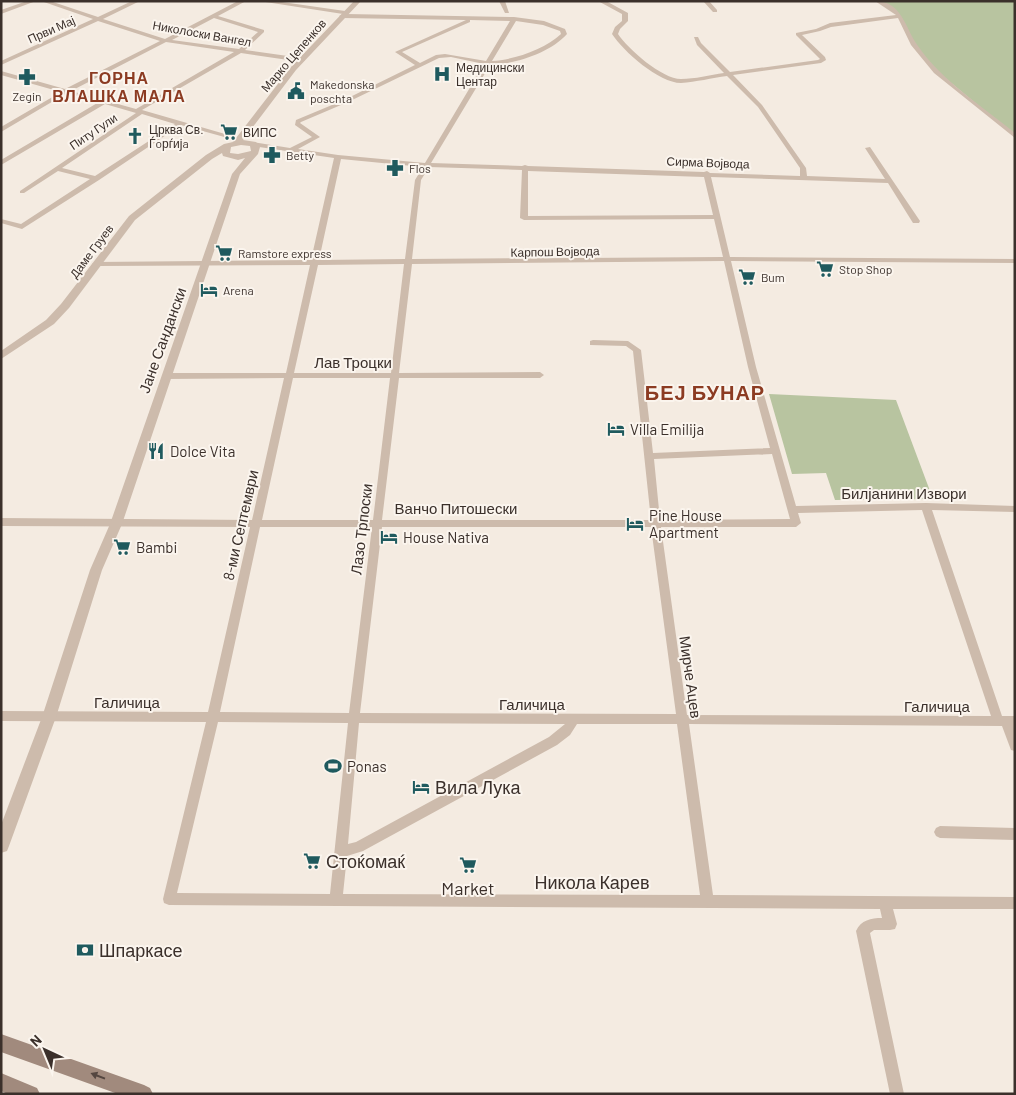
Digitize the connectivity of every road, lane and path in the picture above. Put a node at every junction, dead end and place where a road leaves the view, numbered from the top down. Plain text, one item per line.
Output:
1 (33, 1) edge
2 (44, 1) edge
3 (137, 1) edge
4 (243, 1) edge
5 (262, 1) edge
6 (358, 1) edge
7 (502, 1) edge
8 (601, 1) edge
9 (706, 1) edge
10 (878, 1) edge
11 (715, 11) dead end
12 (1, 12) edge
13 (507, 12) dead end
14 (343, 15) junction
15 (213, 16) junction
16 (900, 16) junction
17 (97, 19) junction
18 (473, 19) junction
19 (514, 20) junction
20 (696, 38) dead end
21 (163, 40) junction
22 (240, 51) junction
23 (302, 60) junction
24 (1, 63) edge
25 (488, 63) junction
26 (420, 65) junction
27 (1, 73) edge
28 (728, 74) junction
29 (68, 90) junction
30 (105, 101) junction
31 (139, 111) junction
32 (179, 124) junction
33 (246, 129) junction
34 (1, 130) edge
35 (215, 135) junction
36 (225, 136) junction
37 (1015, 136) edge
38 (237, 142) junction
39 (253, 144) junction
40 (227, 146) junction
41 (868, 148) dead end
42 (290, 151) junction
43 (252, 154) junction
44 (233, 157) junction
45 (338, 157) junction
46 (203, 163) junction
47 (1, 164) edge
48 (427, 164) junction
49 (525, 167) junction
50 (239, 168) junction
51 (58, 169) junction
52 (707, 174) junction
53 (804, 177) junction
54 (97, 179) junction
55 (891, 181) junction
56 (22, 192) dead end
57 (716, 216) junction
58 (916, 220) dead end
59 (1, 221) edge
60 (729, 260) junction
61 (1015, 261) edge
62 (207, 263) junction
63 (314, 263) junction
64 (408, 263) junction
65 (96, 264) junction
66 (593, 343) dead end
67 (1, 356) edge
68 (540, 375) dead end
69 (166, 376) junction
70 (289, 376) junction
71 (394, 376) junction
72 (776, 451) junction
73 (648, 456) junction
74 (926, 506) junction
75 (1015, 509) edge
76 (793, 510) junction
77 (1, 522) edge
78 (256, 522) junction
79 (376, 523) junction
80 (116, 524) junction
81 (656, 524) junction
82 (1, 716) edge
83 (49, 717) junction
84 (213, 717) junction
85 (354, 718) junction
86 (574, 719) junction
87 (682, 720) junction
88 (1006, 721) edge
89 (1015, 746) edge
90 (940, 832) dead end
91 (1015, 834) edge
92 (1, 846) edge
93 (341, 852) junction
94 (169, 899) joint
95 (336, 900) junction
96 (708, 901) junction
97 (884, 904) junction
98 (1015, 904) edge
99 (1, 1043) edge
100 (1, 1082) edge
101 (31, 1094) edge
102 (144, 1094) edge
103 (897, 1094) edge

1 - 12 street
2 - 17 street, Николоски Вангел
3 - 17 street, Први Мај
4 - 15 street
5 - 14 street
6 - 14 street, Марко Цепенков
7 - 13 street
8 - 28 street
9 - 11 street
10 - 16 street
14 - 18 street
14 - 23 street, Марко Цепенков
15 - 21 street
15 - 22 street
16 - 28 street
16 - 37 street
17 - 21 street, Николоски Вангел
17 - 24 street, Први Мај
18 - 19 street
18 - 26 street
19 - 25 street, Лазо Трпоски
19 - 25 street
20 - 28 street
21 - 22 street, Николоски Вангел
21 - 29 street
22 - 23 street, Николоски Вангел
22 - 31 street
23 - 33 street, Марко Цепенков
25 - 26 street
25 - 48 street, Лазо Трпоски
26 - 42 street
27 - 29 street, Питу Гули
28 - 53 street
29 - 30 street, Питу Гули
29 - 34 street
30 - 31 street, Питу Гули
30 - 47 street
31 - 32 street, Питу Гули
31 - 51 street, Питу Гули
32 - 35 street, Питу Гули
32 - 54 street
33 - 36 street
33 - 38 street, Марко Цепенков
33 - 39 street
35 - 36 street
35 - 40 street
36 - 38 street
38 - 39 street
38 - 40 street, Даме Груев
39 - 42 street
39 - 43 street
40 - 44 street
40 - 46 street, Даме Груев
41 - 55 street
42 - 43 street
42 - 45 street, Сирма Војвода
43 - 44 street
43 - 50 street, Јане Сандански
44 - 46 street
44 - 50 street
45 - 48 street, Сирма Војвода
45 - 63 street, 8-ми Септември
46 - 65 street, Даме Груев
48 - 49 street, Сирма Војвода
48 - 64 street, Лазо Трпоски
49 - 52 street, Сирма Војвода
49 - 57 street
50 - 62 street, Јане Сандански
51 - 54 street, Питу Гули
51 - 56 street, Питу Гули
52 - 53 street, Сирма Војвода
52 - 57 street
53 - 55 street, Сирма Војвода
54 - 59 street
55 - 58 street
57 - 60 street
60 - 61 street, Карпош Војвода
60 - 64 street, Карпош Војвода
60 - 72 street
62 - 63 street, Карпош Војвода
62 - 65 street, Карпош Војвода
62 - 69 street, Јане Сандански
63 - 64 street, Карпош Војвода
63 - 70 street, 8-ми Септември
64 - 71 street, Лазо Трпоски
65 - 67 street, Даме Груев
66 - 73 street, Мирче Ацев
68 - 71 street, Лав Троцки
69 - 70 street, Лав Троцки
69 - 80 street, Јане Сандански
70 - 71 street, Лав Троцки
70 - 78 street, 8-ми Септември
71 - 79 street, Лазо Трпоски
72 - 73 street
72 - 76 street
73 - 81 street, Мирче Ацев
74 - 75 street, Билјанини Извори
74 - 76 street, Билјанини Извори
74 - 88 street
76 - 81 street, Ванчо Питошески
77 - 80 street
78 - 79 street, Ванчо Питошески
78 - 80 street, Ванчо Питошески
78 - 84 street, 8-ми Септември
79 - 81 street, Ванчо Питошески
79 - 85 street, Лазо Трпоски
80 - 83 street, Јане Сандански
81 - 87 street, Мирче Ацев
82 - 83 street
83 - 84 street, Галичица
83 - 92 street, Јане Сандански
84 - 85 street, Галичица
84 - 94 street, 8-ми Септември
85 - 86 street, Галичица
85 - 93 street, Лазо Трпоски
86 - 87 street, Галичица
86 - 93 street
87 - 88 street, Галичица
87 - 96 street, Мирче Ацев
88 - 89 street
90 - 91 street
93 - 95 street, Лазо Трпоски
94 - 95 street, Никола Карев
95 - 96 street, Никола Карев
96 - 97 street, Никола Карев
97 - 98 street, Никола Карев
97 - 103 street
102 -> 99 main road
100 - 101 main road

